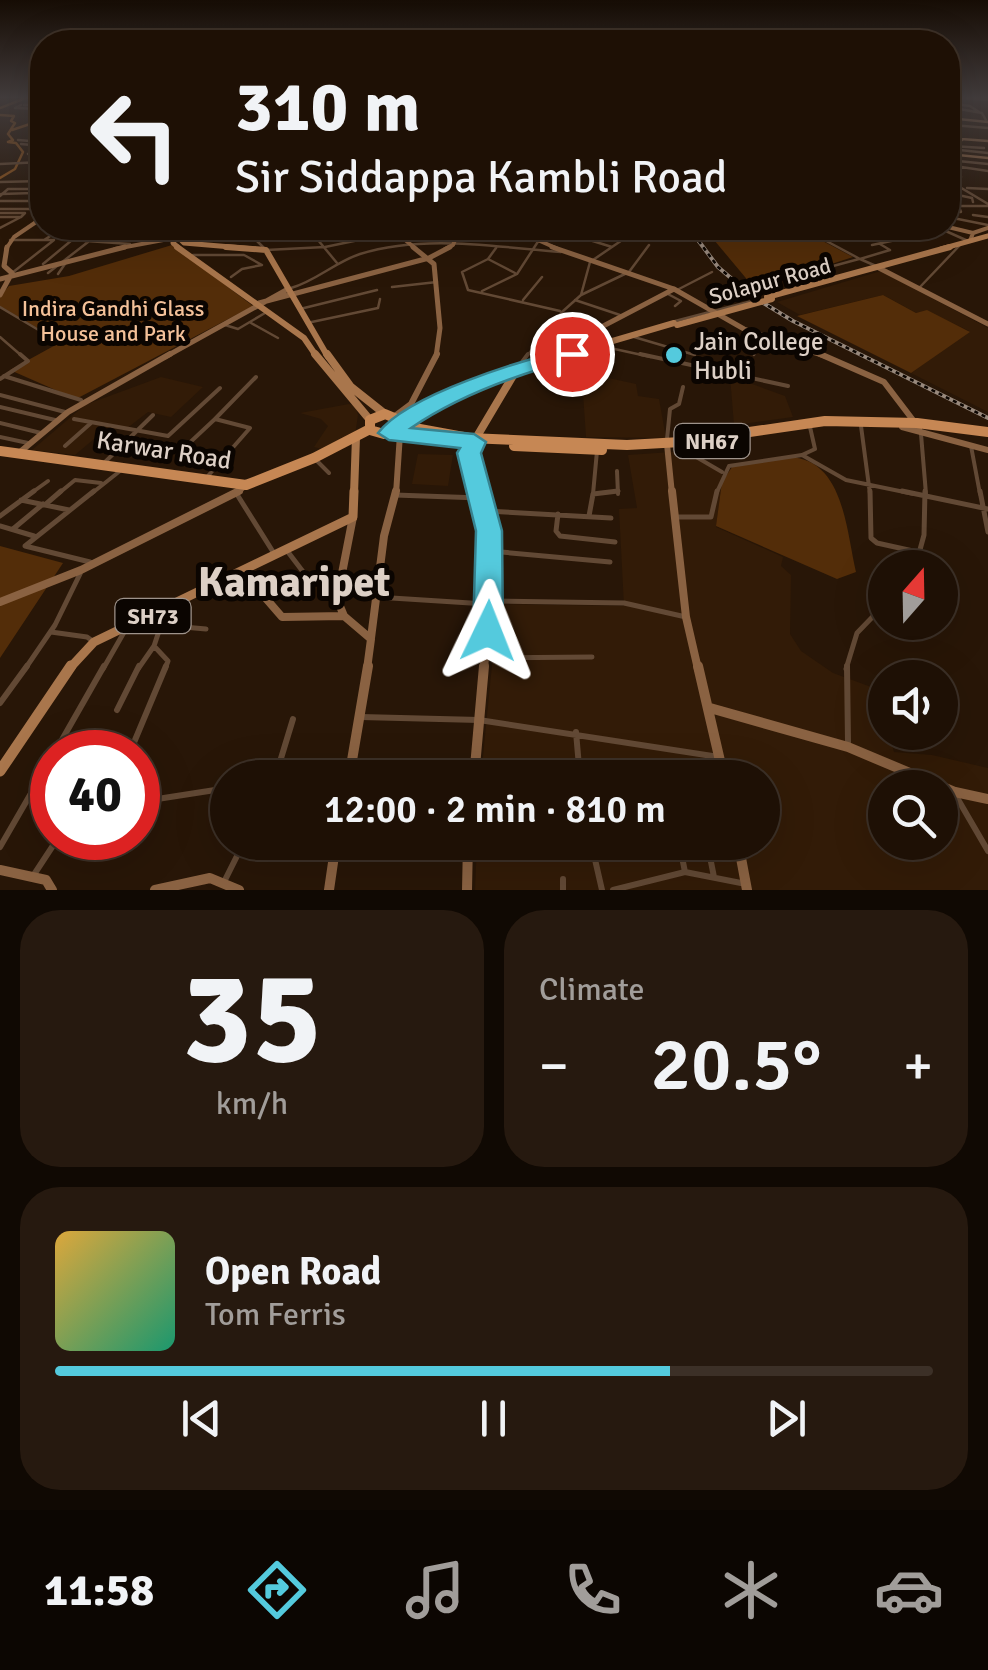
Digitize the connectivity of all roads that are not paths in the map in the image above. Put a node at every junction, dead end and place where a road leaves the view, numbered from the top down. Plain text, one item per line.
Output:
1 (20, 142) dead end
2 (960, 142) edge
3 (30, 143) edge
4 (987, 152) edge
5 (960, 156) edge
6 (965, 156) junction
7 (960, 157) edge
8 (0, 164) edge
9 (30, 164) edge
10 (960, 166) edge
11 (970, 168) junction
12 (988, 171) edge
13 (960, 173) edge
14 (961, 176) dead end
15 (30, 181) edge
16 (0, 182) edge
17 (960, 185) edge
18 (967, 188) junction
19 (30, 190) edge
20 (988, 190) edge
21 (960, 191) edge
22 (972, 192) junction
23 (30, 194) edge
24 (960, 196) edge
25 (0, 197) edge
26 (30, 199) edge
27 (980, 200) junction
28 (988, 205) edge
29 (960, 206) edge
30 (30, 209) edge
31 (0, 213) edge
32 (973, 214) dead end
33 (988, 216) edge
34 (960, 220) edge
35 (988, 226) edge
36 (0, 228) edge
37 (30, 228) edge
38 (960, 234) edge
39 (970, 238) junction
40 (988, 238) edge
41 (11, 239) junction
42 (1, 240) edge
43 (30, 240) edge
44 (44, 240) edge
45 (72, 240) joint
46 (90, 240) junction
47 (148, 240) edge
48 (150, 240) edge
49 (178, 240) edge
50 (182, 240) edge
51 (182, 240) edge
52 (256, 240) edge
53 (319, 240) edge
54 (359, 240) edge
55 (407, 240) edge
56 (455, 240) edge
57 (536, 240) edge
58 (538, 240) edge
59 (589, 240) edge
60 (622, 240) edge
61 (824, 240) edge
62 (894, 240) edge
63 (130, 244) junction
64 (190, 244) junction
65 (412, 244) junction
66 (878, 244) junction
67 (872, 245) dead end
68 (960, 245) junction
69 (453, 246) junction
70 (649, 246) dead end
71 (325, 247) junction
72 (612, 247) junction
73 (496, 248) junction
74 (266, 250) junction
75 (532, 250) junction
76 (562, 252) junction
77 (188, 256) junction
78 (429, 258) junction
79 (860, 259) junction
80 (488, 260) junction
81 (63, 262) junction
82 (337, 262) junction
83 (590, 262) junction
84 (42, 264) junction
85 (878, 267) junction
86 (629, 272) junction
87 (712, 272) dead end
88 (811, 272) dead end
89 (48, 273) dead end
90 (58, 274) dead end
91 (517, 274) junction
92 (12, 275) junction
93 (231, 277) dead end
94 (542, 277) dead end
95 (0, 278) edge
96 (436, 282) junction
97 (392, 286) dead end
98 (920, 288) junction
99 (378, 290) dead end
100 (675, 290) junction
101 (2, 291) edge
102 (289, 291) junction
103 (479, 292) junction
104 (666, 293) junction
105 (581, 294) junction
106 (380, 300) dead end
107 (575, 300) junction
108 (521, 302) junction
109 (754, 302) junction
110 (258, 303) junction
111 (675, 306) dead end
112 (0, 307) edge
113 (300, 309) junction
114 (269, 310) junction
115 (562, 312) junction
116 (718, 312) junction
117 (620, 316) junction
118 (251, 323) junction
119 (308, 323) junction
120 (988, 324) edge
121 (670, 325) junction
122 (225, 326) junction
123 (763, 334) junction
124 (46, 335) dead end
125 (0, 337) edge
126 (634, 337) junction
127 (278, 338) dead end
128 (602, 346) junction
129 (754, 354) dead end
130 (694, 356) dead end
131 (538, 361) junction
132 (517, 370) junction
133 (256, 377) dead end
134 (2, 378) edge
135 (496, 379) junction
136 (37, 380) dead end
137 (508, 382) junction
138 (788, 386) dead end
139 (683, 387) dead end
140 (220, 388) dead end
141 (37, 390) junction
142 (0, 396) edge
143 (81, 400) junction
144 (0, 407) edge
145 (414, 407) junction
146 (65, 412) junction
147 (153, 415) dead end
148 (74, 419) dead end
149 (215, 419) junction
150 (54, 420) junction
151 (92, 422) junction
152 (0, 423) edge
153 (370, 425) junction
154 (395, 425) junction
155 (860, 426) junction
156 (810, 427) junction
157 (920, 428) junction
158 (136, 432) junction
159 (988, 432) edge
160 (41, 433) junction
161 (0, 437) edge
162 (356, 437) junction
163 (475, 440) junction
164 (66, 446) dead end
165 (672, 446) junction
166 (970, 446) junction
167 (24, 447) junction
168 (816, 449) junction
169 (596, 450) junction
170 (988, 450) edge
171 (0, 451) edge
172 (802, 456) junction
173 (314, 458) junction
174 (222, 460) junction
175 (104, 463) junction
176 (817, 464) junction
177 (126, 466) junction
178 (617, 471) dead end
179 (722, 472) junction
180 (330, 473) dead end
181 (48, 481) dead end
182 (204, 481) junction
183 (104, 484) junction
184 (870, 484) junction
185 (246, 485) junction
186 (593, 494) junction
187 (926, 495) junction
188 (238, 496) dead end
189 (396, 496) junction
190 (480, 498) junction
191 (21, 500) junction
192 (44, 504) junction
193 (0, 506) edge
194 (986, 509) edge
195 (8, 510) junction
196 (69, 510) junction
197 (486, 511) junction
198 (558, 514) junction
199 (0, 516) edge
200 (589, 516) junction
201 (353, 517) junction
202 (678, 517) junction
203 (611, 518) dead end
204 (0, 526) edge
205 (13, 529) junction
206 (988, 532) edge
207 (36, 536) junction
208 (615, 542) dead end
209 (910, 550) edge
210 (922, 550) edge
211 (490, 551) junction
212 (281, 552) junction
213 (610, 562) dead end
214 (95, 563) junction
215 (82, 570) junction
216 (244, 573) junction
217 (342, 579) junction
218 (376, 597) junction
219 (0, 602) edge
220 (490, 602) junction
221 (344, 616) junction
222 (686, 617) junction
223 (160, 619) junction
224 (868, 622) edge
225 (127, 627) junction
226 (206, 629) dead end
227 (50, 632) junction
228 (370, 639) junction
229 (94, 642) junction
230 (154, 646) junction
231 (592, 657) dead end
232 (486, 658) junction
233 (0, 702) edge
234 (710, 708) junction
235 (117, 710) dead end
236 (361, 717) junction
237 (293, 718) dead end
238 (479, 720) junction
239 (68, 730) edge
240 (139, 730) edge
241 (576, 732) junction
242 (848, 747) junction
243 (719, 757) junction
244 (279, 760) edge
245 (352, 760) edge
246 (476, 760) edge
247 (578, 760) edge
248 (720, 760) edge
249 (902, 770) edge
250 (0, 771) edge
251 (210, 791) edge
252 (958, 793) edge
253 (30, 796) edge
254 (160, 799) edge
255 (988, 799) edge
256 (958, 805) edge
257 (0, 847) edge
258 (988, 851) edge
259 (43, 860) edge
260 (235, 860) edge
261 (333, 860) edge
262 (468, 860) edge
263 (595, 860) edge
264 (683, 860) edge
265 (710, 860) edge
266 (741, 860) edge
267 (0, 870) edge
268 (685, 872) junction
269 (32, 877) junction
270 (714, 878) junction
271 (563, 880) dead end
272 (224, 882) junction
273 (208, 884) edge
274 (746, 887) edge
275 (52, 890) edge
276 (155, 890) edge
277 (238, 890) edge
278 (329, 890) edge
279 (467, 890) edge
280 (563, 890) edge
281 (602, 890) edge
282 (613, 890) edge

1 - 3 street
2 - 4 street
4 - 5 street
4 - 6 street
6 - 7 street
6 - 11 street
8 - 9 street
10 - 11 street
11 - 12 street
13 - 14 street
15 - 16 street
17 - 18 street
18 - 20 street
18 - 22 street
19 - 25 street
21 - 22 street
22 - 27 street
23 - 25 street
24 - 27 street
25 - 26 street
27 - 28 street
28 - 29 street
30 - 31 street
31 - 36 street
32 - 33 street
34 - 35 street
35 - 39 street
37 - 41 street
38 - 39 street
39 - 40 main road, Solapur Road
39 - 85 main road, Solapur Road
40 - 68 main road, Solapur Road
41 - 42 street
41 - 43 street
41 - 92 street
44 - 92 street
45 - 46 street
45 - 84 street
46 - 63 street
46 - 81 street
47 - 63 street
48 - 81 street
49 - 77 main road
50 - 64 main road
51 - 64 street
52 - 74 street
53 - 71 street
54 - 71 street
55 - 65 street
56 - 69 street
57 - 75 street
58 - 76 street
59 - 72 street
60 - 72 street
61 - 79 street
62 - 66 street
63 - 81 street
64 - 74 main road
65 - 69 street
65 - 78 street
65 - 82 street
66 - 67 street
66 - 79 street
68 - 85 main road, Solapur Road
68 - 98 street
69 - 73 street
69 - 78 street
70 - 86 street
71 - 74 street
71 - 82 street
72 - 83 street
73 - 75 street
73 - 80 street
74 - 102 main road
75 - 76 street
75 - 91 street
76 - 83 street
77 - 93 street
77 - 110 main road
78 - 96 street
78 - 102 street
79 - 85 street
79 - 88 street
80 - 91 street
80 - 103 street
81 - 84 street
81 - 89 street
81 - 90 street
81 - 92 street
82 - 102 street
83 - 86 street
83 - 105 street
84 - 92 street
85 - 98 street
85 - 109 main road, Solapur Road, bridge
86 - 100 street
86 - 105 street
87 - 100 street
91 - 103 street
92 - 95 street
92 - 101 street
94 - 108 street
96 - 97 street
96 - 145 street
98 - 120 street
99 - 113 street
100 - 104 street
100 - 116 street
102 - 110 street
102 - 113 main road
103 - 108 street
104 - 111 street
104 - 117 street
105 - 107 street
106 - 119 street
107 - 115 street
107 - 117 street
108 - 115 street
109 - 116 street
109 - 116 street
109 - 121 main road, Solapur Road, bridge
110 - 114 main road
110 - 122 street
112 - 124 street
113 - 119 main road
114 - 118 street
114 - 153 main road
115 - 132 street
116 - 121 street
116 - 121 street
116 - 123 street
117 - 131 street
118 - 122 street
118 - 127 street
119 - 154 main road
121 - 126 main road
121 - 131 main road
122 - 143 street
123 - 129 street
123 - 157 street
125 - 134 street
126 - 128 main road
126 - 130 street
128 - 131 main road
128 - 138 street
131 - 132 main road
132 - 135 main road
132 - 137 main road
133 - 149 street
134 - 141 street
135 - 137 main road
135 - 145 main road, NH67
136 - 141 street
137 - 163 main road
139 - 165 street
140 - 158 street
141 - 143 street
142 - 146 street
143 - 146 street
144 - 150 street
145 - 154 main road, NH67
146 - 150 street
147 - 158 street
148 - 151 street
149 - 174 street
149 - 174 street
150 - 160 street
151 - 158 street
151 - 164 street
152 - 160 street
153 - 154 highway, NH67
153 - 154 highway, NH67
153 - 162 highway, Karwar Road / NH67
154 - 163 highway, NH67
154 - 189 street
155 - 156 highway, NH67
155 - 157 highway, NH67
155 - 184 street
156 - 165 highway, NH67
156 - 168 street
157 - 159 highway, NH67
157 - 165 highway, NH67
157 - 166 street
157 - 187 street
158 - 175 street
160 - 167 street
161 - 167 street
162 - 173 highway, Karwar Road / NH67
162 - 201 main road
163 - 165 highway, NH67
163 - 169 highway, NH67
163 - 190 street
165 - 169 highway, NH67
165 - 179 street
165 - 202 street
166 - 170 street
166 - 194 street
167 - 171 highway, Karwar Road / NH67
167 - 175 highway, Karwar Road / NH67
168 - 172 street
168 - 176 street
169 - 186 street
172 - 176 street
172 - 179 street
173 - 180 street
173 - 185 highway, Karwar Road / NH67
174 - 182 street
175 - 177 highway, Karwar Road / NH67
176 - 184 street
177 - 182 highway, Karwar Road / NH67
177 - 183 street
178 - 186 street
179 - 202 street
181 - 191 street
182 - 185 highway, Karwar Road / NH67
183 - 192 street
183 - 196 street
184 - 187 street
184 - 209 street
185 - 214 street
186 - 200 street
187 - 194 street
187 - 210 street
188 - 212 street
189 - 190 street
189 - 218 street
190 - 197 street
191 - 192 street
191 - 195 street
192 - 196 street
192 - 205 street
193 - 195 street
194 - 206 street
195 - 199 street
196 - 207 street
197 - 198 street
197 - 211 street
198 - 200 street
198 - 208 street
200 - 203 street
201 - 212 main road, SH73
201 - 217 street
202 - 222 street
204 - 205 street
205 - 207 street
207 - 214 street
211 - 213 street
211 - 220 street
212 - 216 main road, SH73
212 - 217 street
214 - 215 street
215 - 219 street
215 - 227 street
216 - 221 street
216 - 223 main road, SH73
217 - 221 street
218 - 220 street
218 - 228 street
220 - 222 street
220 - 232 street
221 - 228 street
222 - 234 street
223 - 225 main road, SH73
223 - 226 street
223 - 230 street
224 - 242 street
225 - 229 main road, SH73
225 - 239 street
227 - 229 street
227 - 233 street
228 - 236 street
229 - 250 main road, SH73
230 - 235 street
230 - 240 street
231 - 232 street
232 - 238 street
234 - 242 street
234 - 243 street
236 - 238 street
236 - 245 street
237 - 244 street
238 - 241 street
238 - 246 street
241 - 243 street
241 - 247 street
242 - 249 street
243 - 248 street
251 - 254 street
252 - 255 street
253 - 257 street
256 - 258 street
259 - 269 street
260 - 272 street
261 - 278 street
262 - 279 street
263 - 281 street
264 - 268 street
265 - 270 street
266 - 274 street
267 - 269 street
268 - 270 street
268 - 282 street
269 - 275 street
270 - 274 street
271 - 280 street
272 - 273 street
272 - 277 street
273 - 276 street

